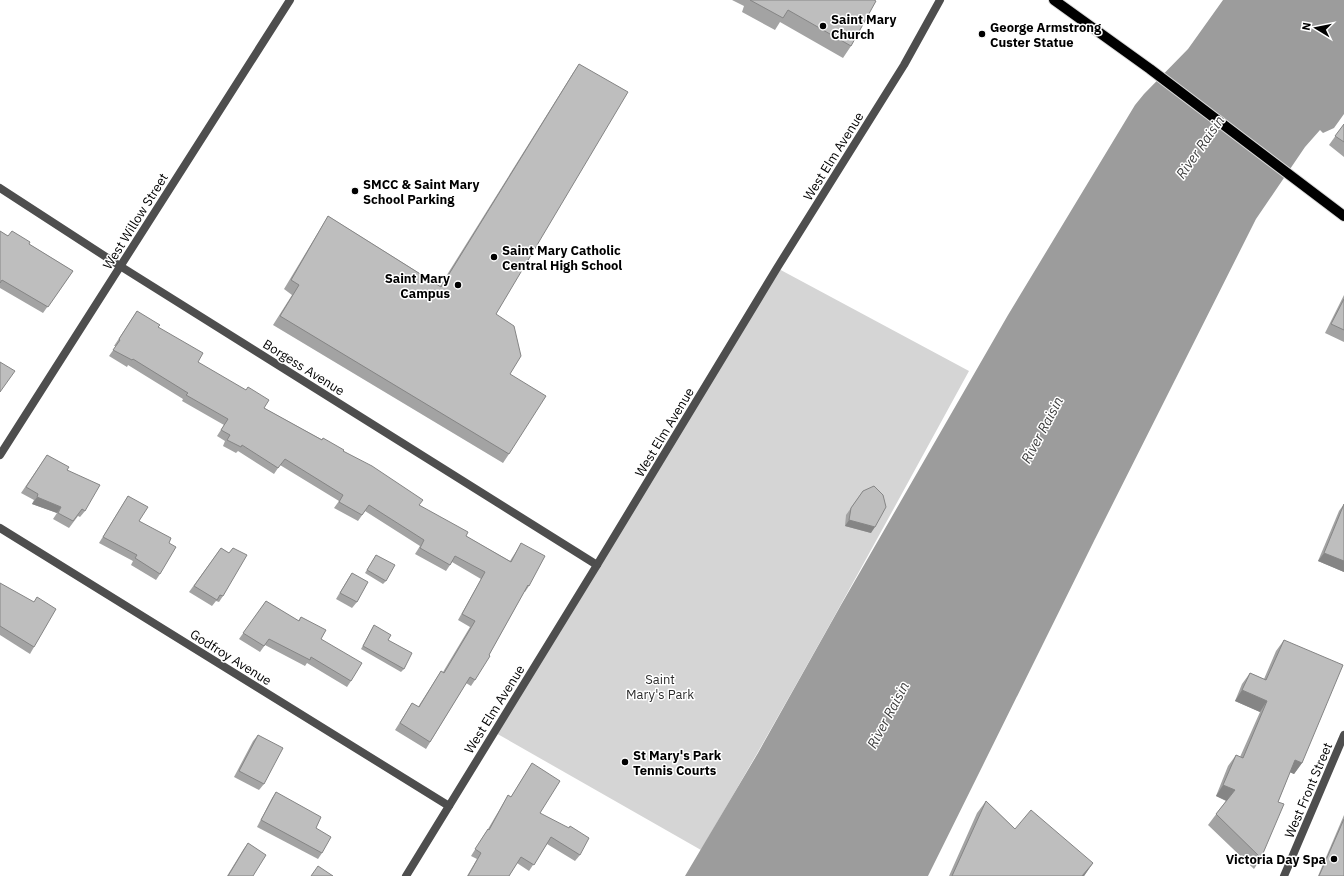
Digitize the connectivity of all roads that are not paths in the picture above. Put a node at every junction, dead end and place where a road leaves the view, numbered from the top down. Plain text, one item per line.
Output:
1 (290, 0) edge
2 (940, 0) edge
3 (1054, 0) edge
4 (0, 188) edge
5 (1344, 216) edge
6 (120, 266) junction
7 (0, 455) edge
8 (0, 528) edge
9 (597, 565) junction
10 (1344, 734) edge
11 (449, 806) junction
12 (406, 876) edge
13 (1284, 876) edge

1 - 6 street, West Willow Street
2 - 9 street, West Elm Avenue
3 - 5 main road
4 - 6 street, Borgess Avenue
6 - 7 street, West Willow Street
6 - 9 street, Borgess Avenue
8 - 11 street, Godfroy Avenue
9 - 11 street, West Elm Avenue
10 - 13 street, West Front Street
11 - 12 street, West Elm Avenue

